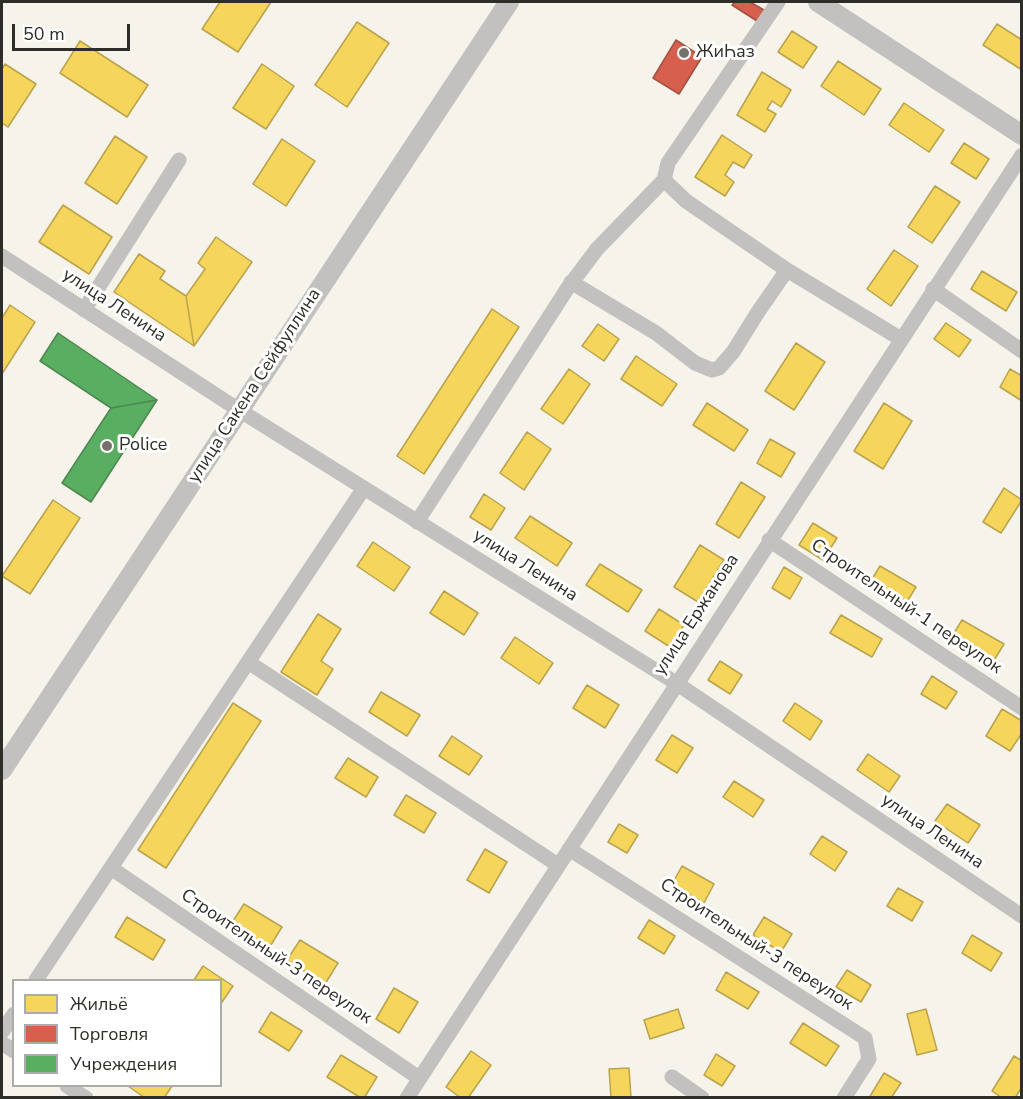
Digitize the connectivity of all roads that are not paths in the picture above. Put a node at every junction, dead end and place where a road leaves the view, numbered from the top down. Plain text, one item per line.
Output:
1 (509, 2) edge
2 (778, 2) edge
3 (818, 2) edge
4 (1022, 135) edge
5 (1022, 155) edge
6 (179, 160) dead end
7 (664, 180) junction
8 (2, 256) edge
9 (787, 270) junction
10 (571, 282) junction
11 (933, 289) junction
12 (84, 310) junction
13 (901, 339) junction
14 (1022, 351) edge
15 (239, 410) junction
16 (364, 488) junction
17 (417, 522) junction
18 (770, 540) junction
19 (248, 662) junction
20 (676, 683) junction
21 (1022, 708) edge
22 (2, 770) edge
23 (569, 849) junction
24 (558, 865) junction
25 (111, 868) junction
26 (1022, 916) edge
27 (37, 979) edge
28 (12, 1017) edge
29 (2, 1032) edge
30 (672, 1077) dead end
31 (419, 1078) junction
32 (69, 1087) edge
33 (411, 1096) edge
34 (86, 1098) edge
35 (702, 1098) edge
36 (844, 1098) edge

1 - 15 street, улица Сакена Сейфуллина
2 - 7 street
3 - 4 street
5 - 11 street, улица Ержанова
6 - 12 street
7 - 9 street
7 - 10 street
8 - 12 street, улица Ленина
9 - 10 street
9 - 13 street
10 - 17 street
11 - 13 street, улица Ержанова
11 - 14 street
12 - 15 street, улица Ленина
13 - 18 street, улица Ержанова
15 - 16 street, улица Ленина
15 - 22 street, улица Сакена Сейфуллина
16 - 17 street, улица Ленина
16 - 19 street
17 - 20 street, улица Ленина
18 - 20 street, улица Ержанова
18 - 21 street, Строительный-1 переулок
19 - 24 street
19 - 25 street
20 - 23 street, улица Ержанова
20 - 26 street, улица Ленина
23 - 24 street, улица Ержанова
23 - 36 street, Строительный-3 переулок
24 - 31 street, улица Ержанова
25 - 27 street
25 - 31 street, Строительный-3 переулок
28 - 29 street
30 - 35 street
31 - 33 street, улица Ержанова
32 - 34 street

